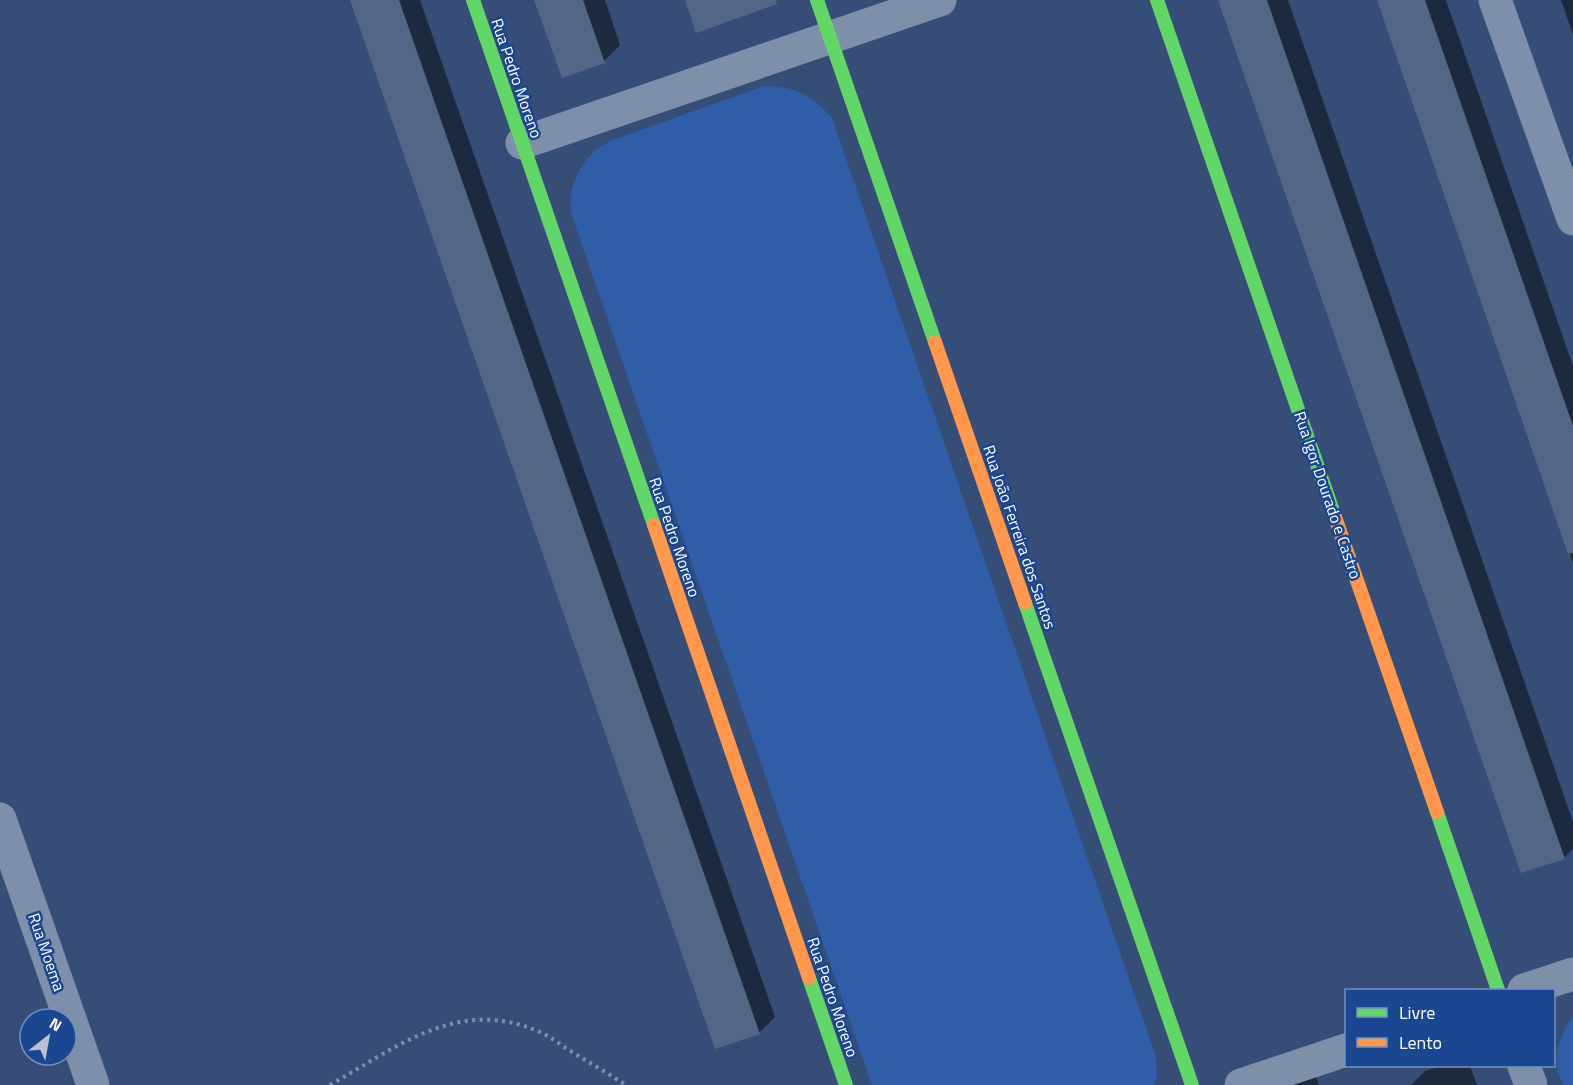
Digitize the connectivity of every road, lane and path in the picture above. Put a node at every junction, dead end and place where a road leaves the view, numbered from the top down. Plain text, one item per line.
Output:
1 (473, 0) edge
2 (817, 0) edge
3 (940, 0) edge
4 (1157, 0) edge
5 (1495, 0) edge
6 (830, 38) junction
7 (522, 143) junction
8 (1573, 219) edge
9 (0, 819) edge
10 (1573, 974) edge
11 (1498, 989) edge
12 (1527, 989) edge
13 (1345, 1051) edge
14 (1525, 1067) edge
15 (93, 1085) edge
16 (330, 1085) edge
17 (626, 1085) edge
18 (846, 1085) edge
19 (1192, 1085) edge
20 (1242, 1085) edge
21 (1531, 1085) edge

1 - 7 street, Rua Pedro Moreno
2 - 6 street, Rua João Ferreira dos Santos
3 - 6 street
4 - 11 street, Rua Igor Dourado e Castro
5 - 8 street
6 - 7 street
6 - 19 street, Rua João Ferreira dos Santos
7 - 18 street, Rua Pedro Moreno
9 - 15 street, Rua Moema
10 - 12 street
13 - 20 street
14 - 21 street
16 - 17 path

